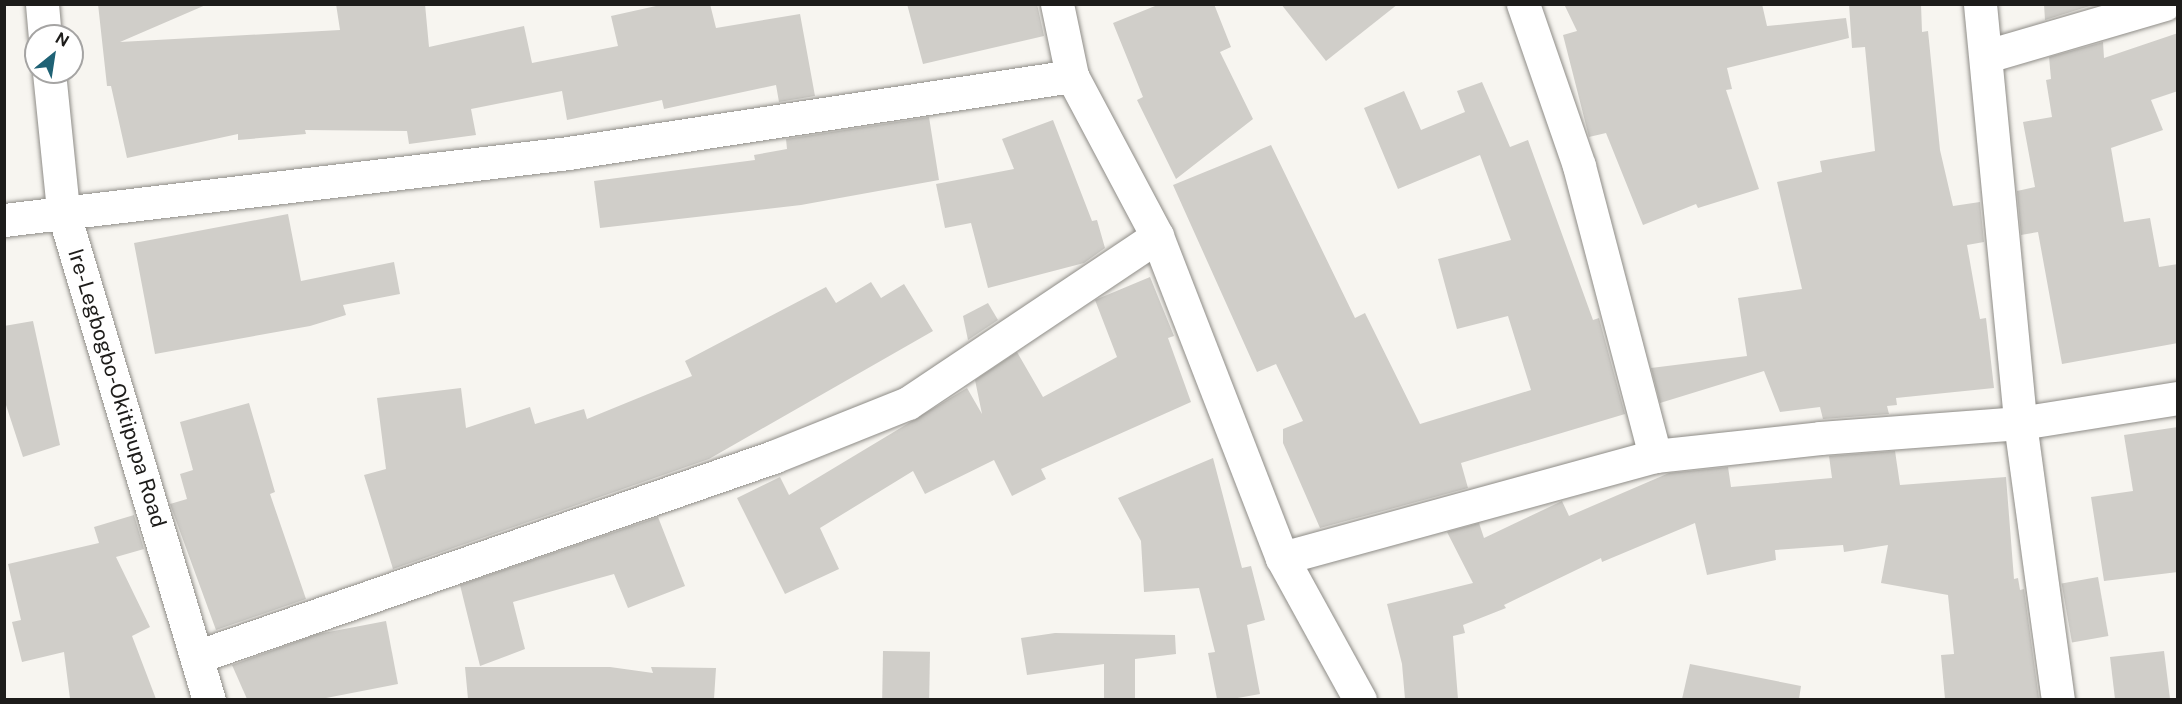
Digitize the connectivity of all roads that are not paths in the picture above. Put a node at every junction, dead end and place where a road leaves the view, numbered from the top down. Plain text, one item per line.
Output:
1 (42, 4) edge
2 (1058, 4) edge
3 (1523, 4) edge
4 (1980, 4) edge
5 (2165, 4) edge
6 (44, 24) edge
7 (1987, 56) junction
8 (1072, 76) junction
9 (50, 84) edge
10 (63, 211) junction
11 (4, 220) edge
12 (1157, 236) junction
13 (2178, 398) edge
14 (2020, 423) junction
15 (1655, 456) junction
16 (1282, 558) junction
17 (199, 656) junction
18 (209, 699) edge
19 (1360, 699) edge
20 (2058, 699) edge

1 - 6 street
2 - 8 street
3 - 15 street
4 - 7 street
5 - 7 street
7 - 14 street
8 - 10 street
8 - 12 street
9 - 10 street, Ire-Legbogbo-Okitipupa Road
10 - 11 street
10 - 17 street, Ire-Legbogbo-Okitipupa Road
12 - 16 street
12 - 17 street
13 - 14 street
14 - 15 street
14 - 20 street
15 - 16 street
16 - 19 street
17 - 18 street, Ire-Legbogbo-Okitipupa Road

